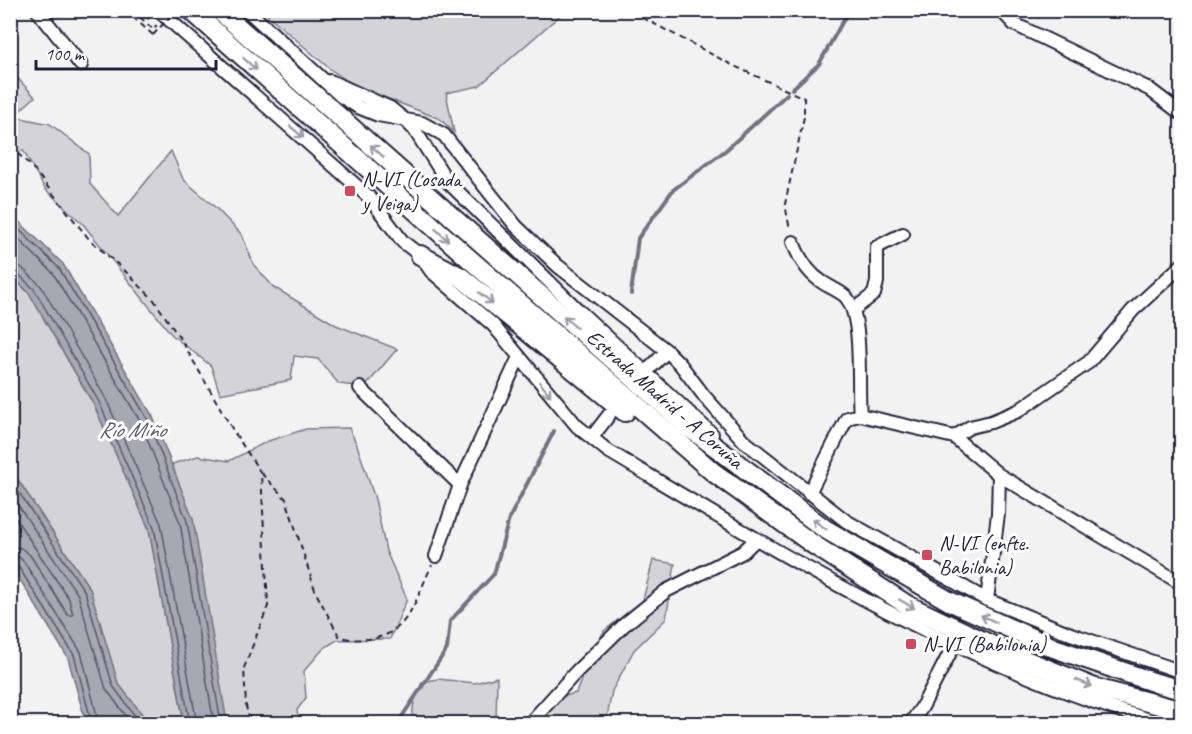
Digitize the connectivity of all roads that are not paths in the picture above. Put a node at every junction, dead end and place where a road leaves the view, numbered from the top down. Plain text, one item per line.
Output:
1 (37, 10) edge
2 (158, 10) edge
3 (190, 10) edge
4 (219, 10) edge
5 (247, 10) edge
6 (1001, 10) edge
7 (81, 65) dead end
8 (1182, 114) edge
9 (405, 120) junction
10 (903, 234) dead end
11 (793, 242) road end
12 (420, 255) junction
13 (1182, 265) edge
14 (874, 294) junction
15 (845, 296) junction
16 (853, 310) junction
17 (667, 351) junction
18 (519, 357) junction
19 (650, 368) dead end
20 (360, 388) dead end
21 (609, 415) dead end
22 (860, 415) junction
23 (592, 437) junction
24 (954, 437) junction
25 (999, 475) junction
26 (460, 485) junction
27 (809, 493) junction
28 (785, 499) junction
29 (756, 539) junction
30 (436, 556) road end
31 (1182, 584) edge
32 (881, 588) junction
33 (987, 600) junction
34 (954, 645) junction
35 (1182, 672) edge
36 (1182, 690) edge
37 (1182, 711) edge
38 (529, 723) edge
39 (910, 723) edge
40 (1164, 723) edge

1 - 7 street
2 -> 12 street
3 -> 32 highway, Estrada Madrid - A Coruña
28 -> 4 highway, Estrada Madrid - A Coruña
5 - 9 street
6 - 8 street
9 - 17 street
9 - 28 street
10 - 14 street
11 - 15 street
12 - 18 street
12 -> 32 highway
13 - 24 street
14 - 15 street
14 - 16 street
15 - 16 street
16 - 22 street
17 - 19 street
17 - 27 street
18 -> 23 street
18 - 26 street
20 - 26 street
21 - 23 street
22 - 24 street
22 - 27 street
23 - 29 street
24 - 25 street
25 - 31 street
25 - 33 street
26 - 30 street
27 - 33 street
36 -> 28 highway, Estrada Madrid - A Coruña
29 - 34 street
29 - 38 street
32 -> 37 highway, Estrada Madrid - A Coruña
33 - 35 street
34 - 39 street
34 - 40 street

